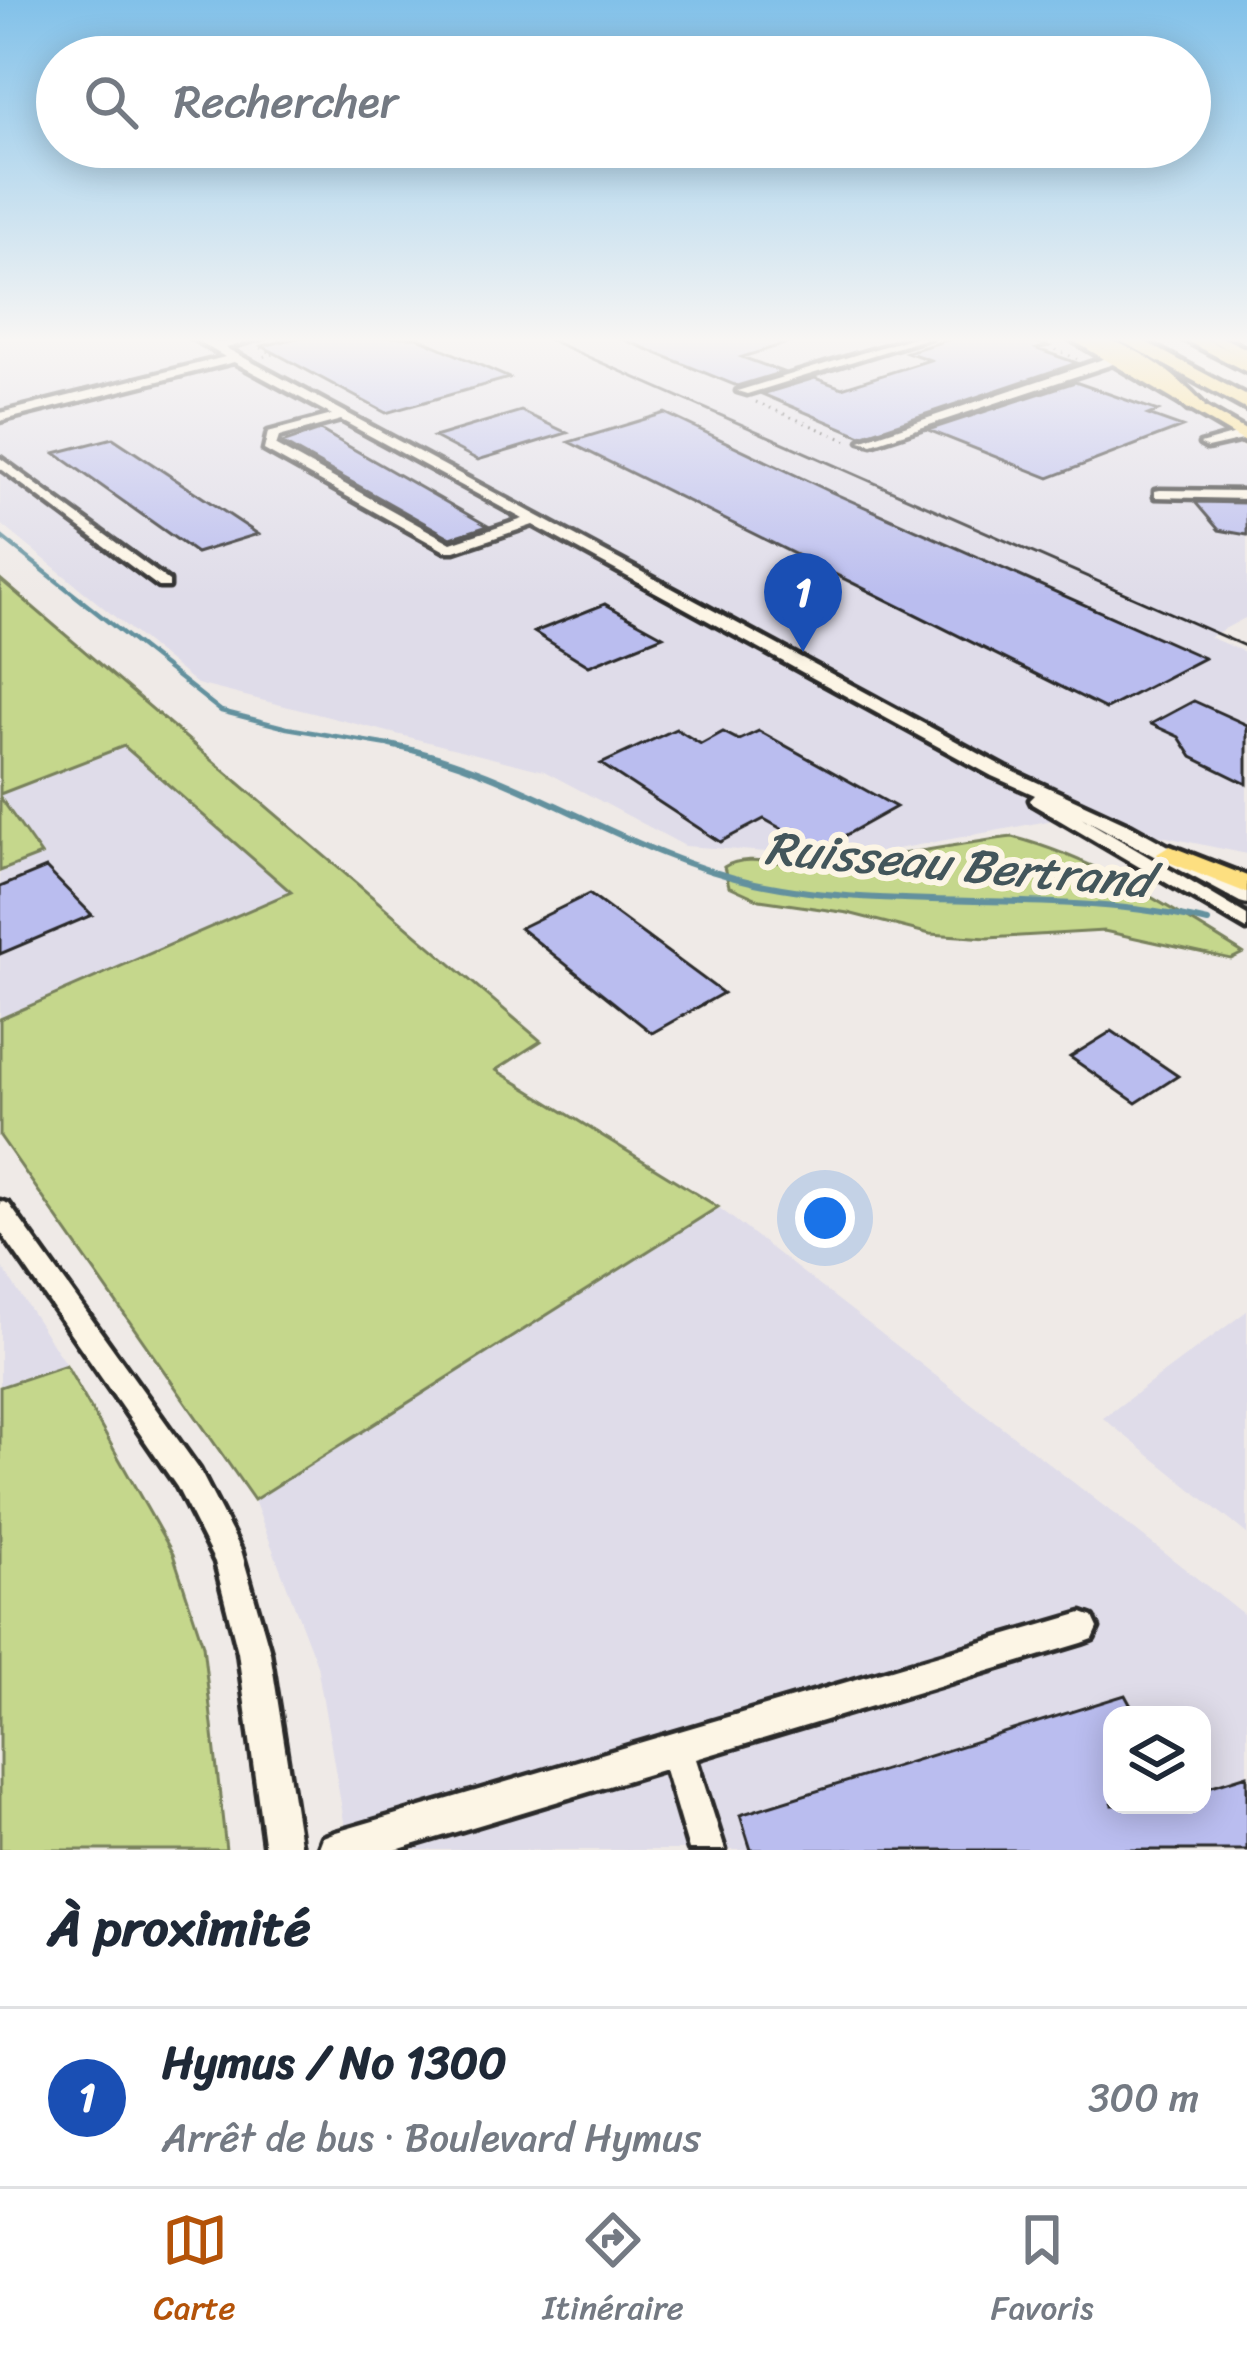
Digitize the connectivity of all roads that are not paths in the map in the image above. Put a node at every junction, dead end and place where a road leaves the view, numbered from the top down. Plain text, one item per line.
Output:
1 (316, 423) edge
2 (357, 423) edge
3 (920, 423) edge
4 (1245, 437) edge
5 (867, 441) road end
6 (1207, 444) dead end
7 (0, 462) edge
8 (1160, 494) dead end
9 (1247, 495) edge
10 (536, 520) junction
11 (164, 584) dead end
12 (999, 772) junction
13 (1170, 854) junction
14 (1247, 885) edge
15 (1247, 898) edge
16 (1247, 924) edge
17 (0, 1211) edge
18 (1082, 1628) dead end
19 (676, 1749) junction
20 (283, 1850) edge
21 (336, 1850) edge
22 (707, 1850) edge

1 - 10 street
2 - 10 street
3 - 5 street
4 - 6 street
7 - 11 street
8 - 9 street
10 - 12 street
12 - 13 street
12 - 16 street
13 - 14 main road
13 - 15 street
17 - 20 street
18 - 19 street
19 - 21 street
19 - 22 street

